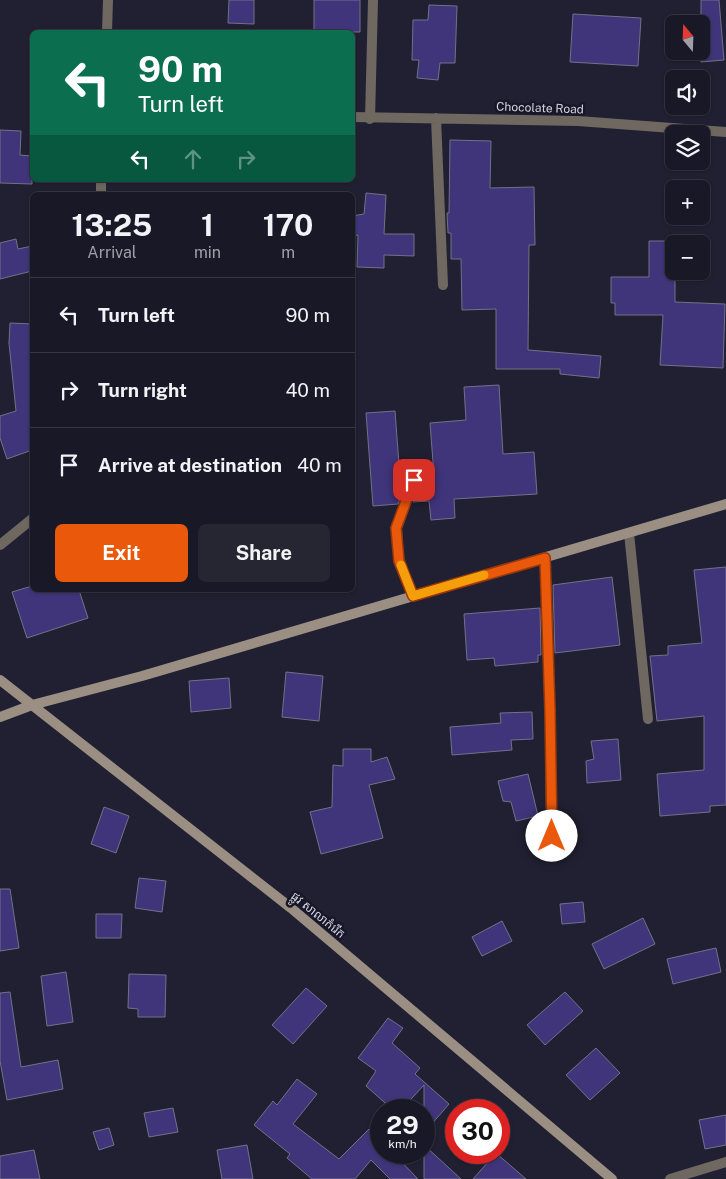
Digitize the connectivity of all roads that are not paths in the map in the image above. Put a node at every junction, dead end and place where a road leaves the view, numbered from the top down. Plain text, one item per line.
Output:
1 (108, 0) edge
2 (373, 0) edge
3 (107, 30) edge
4 (355, 117) edge
5 (436, 118) junction
6 (370, 119) junction
7 (726, 132) edge
8 (443, 285) dead end
9 (414, 480) dead end
10 (726, 504) edge
11 (30, 521) edge
12 (629, 533) junction
13 (0, 545) edge
14 (545, 558) junction
15 (413, 596) junction
16 (0, 680) edge
17 (32, 705) junction
18 (0, 717) edge
19 (648, 719) dead end
20 (552, 836) dead end
21 (726, 1162) edge
22 (612, 1179) edge
23 (670, 1179) edge

1 - 3 street
2 - 6 street
4 - 6 street, Chocolate Road
5 - 6 street, Chocolate Road
5 - 7 street, Chocolate Road
5 - 8 street
9 - 15 street
10 - 12 street
11 - 13 street
12 - 14 street
12 - 19 street
14 - 15 street
14 - 20 street
15 - 17 street
16 - 17 street, ផ្លូវ សាលាកំរើក
17 - 18 street
17 - 22 street, ផ្លូវ សាលាកំរើក
21 - 23 street

